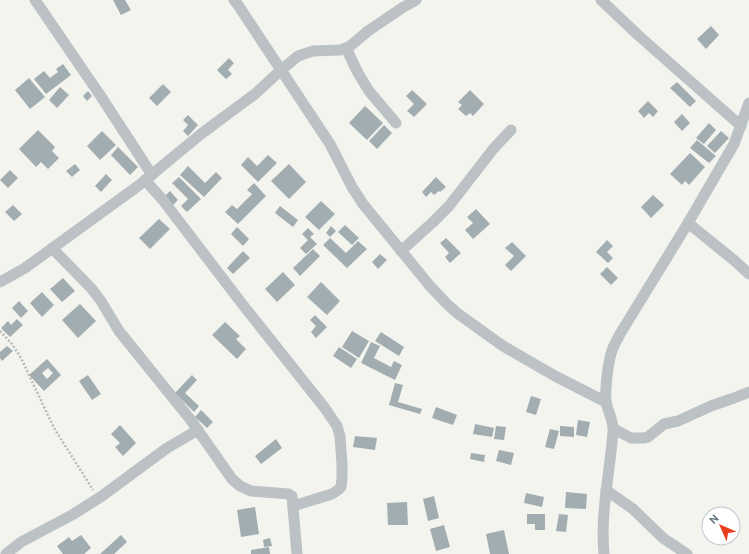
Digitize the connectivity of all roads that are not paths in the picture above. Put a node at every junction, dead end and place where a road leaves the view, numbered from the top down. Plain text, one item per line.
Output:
1 (34, 0) edge
2 (234, 0) edge
3 (416, 0) edge
4 (601, 0) edge
5 (346, 48) junction
6 (281, 70) junction
7 (749, 103) edge
8 (396, 123) dead end
9 (741, 126) junction
10 (511, 130) dead end
11 (148, 178) junction
12 (688, 223) junction
13 (52, 248) junction
14 (401, 251) junction
15 (749, 274) edge
16 (0, 282) edge
17 (749, 392) edge
18 (606, 402) junction
19 (614, 429) junction
20 (198, 430) junction
21 (606, 490) junction
22 (293, 506) junction
23 (6, 554) edge
24 (297, 554) edge
25 (604, 554) edge
26 (687, 554) edge

1 - 11 street
2 - 6 street
3 - 5 street
4 - 9 street
5 - 6 street
5 - 8 street
6 - 11 street
6 - 14 street
7 - 9 street
9 - 12 street
10 - 14 street
11 - 13 street
11 - 22 street
12 - 15 street
12 - 18 street
13 - 16 street
13 - 20 street
14 - 18 street
17 - 19 street
18 - 19 street
19 - 21 street
20 - 22 street
20 - 23 street
21 - 25 street
21 - 26 street
22 - 24 street

